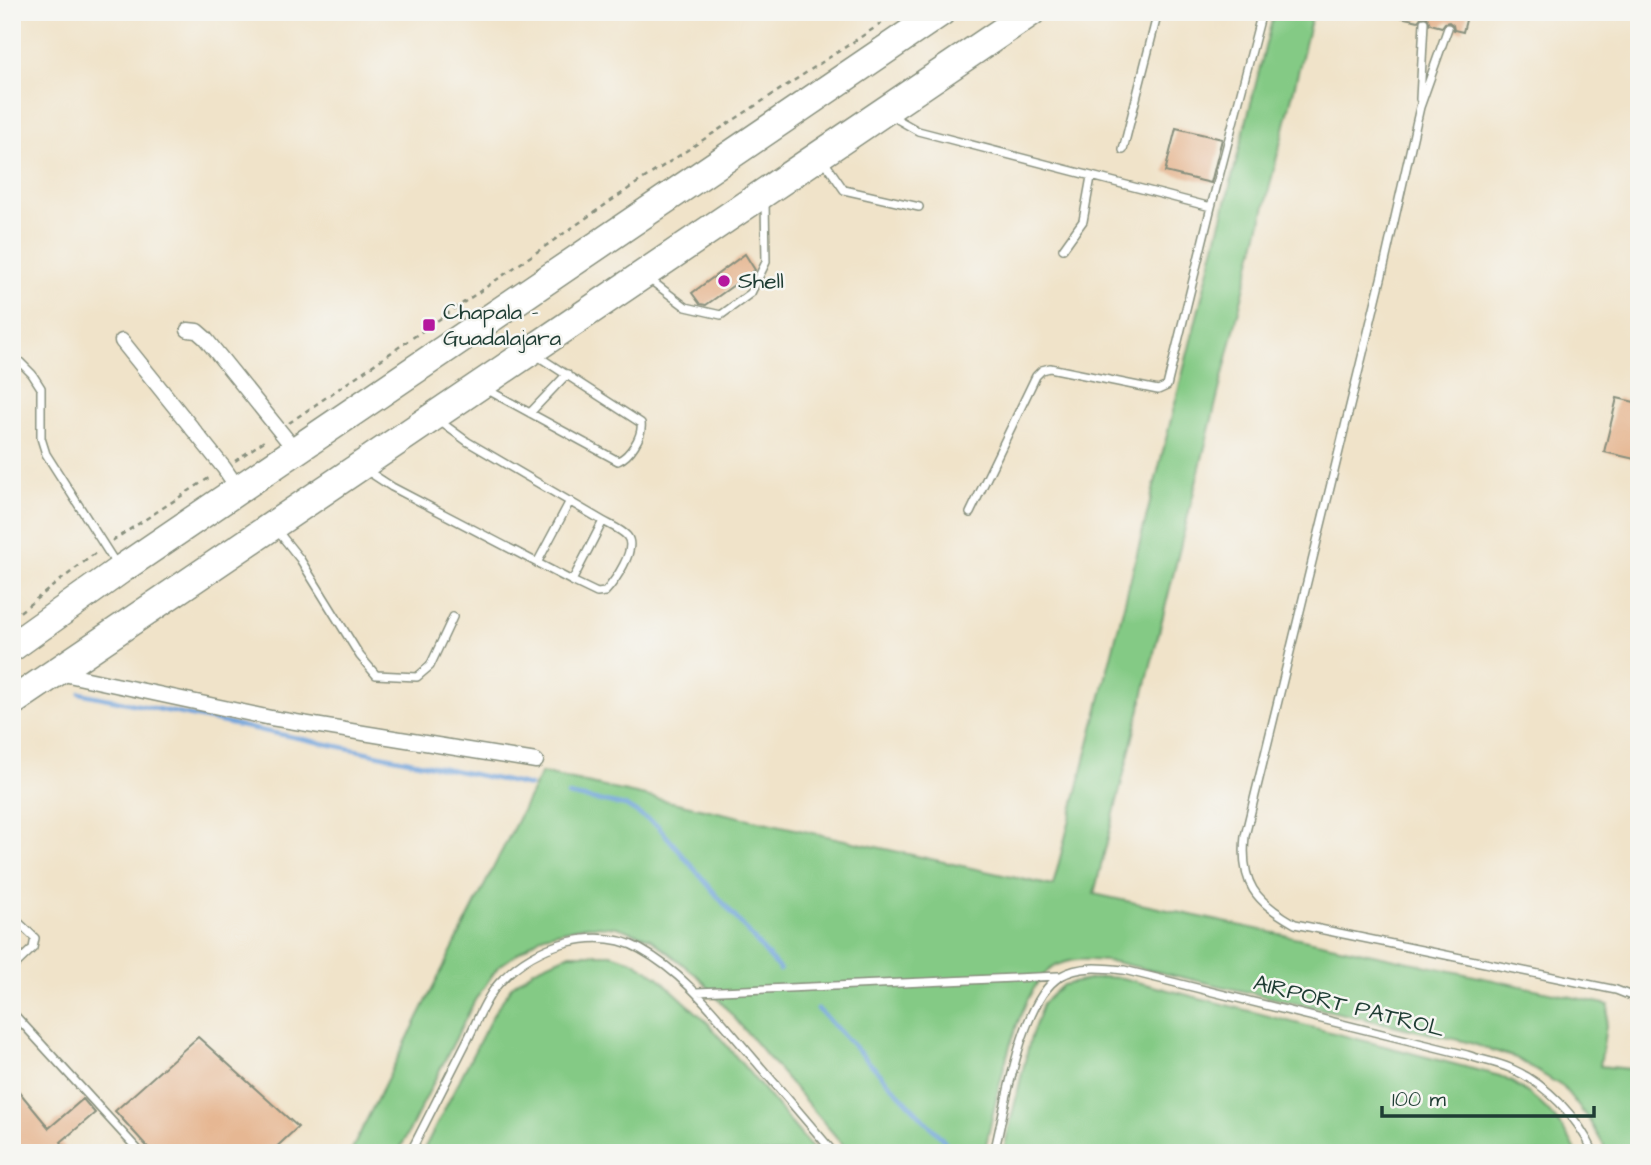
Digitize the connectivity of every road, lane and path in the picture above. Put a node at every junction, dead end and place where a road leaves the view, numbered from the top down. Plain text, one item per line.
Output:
1 (899, 12) edge
2 (940, 12) edge
3 (1031, 12) edge
4 (1158, 12) edge
5 (1262, 12) edge
6 (1424, 22) dead end
7 (1448, 28) dead end
8 (1420, 107) junction
9 (884, 111) junction
10 (1123, 150) dead end
11 (820, 155) junction
12 (1091, 177) junction
13 (764, 192) junction
14 (919, 207) dead end
15 (1211, 208) junction
16 (1063, 249) dead end
17 (643, 274) junction
18 (188, 330) dead end
19 (122, 341) dead end
20 (530, 351) junction
21 (16, 358) dead end
22 (567, 374) junction
23 (479, 385) junction
24 (530, 413) junction
25 (432, 417) junction
26 (288, 441) junction
27 (359, 466) junction
28 (231, 479) junction
29 (570, 501) junction
30 (970, 513) dead end
31 (603, 521) junction
32 (273, 525) junction
33 (104, 547) junction
34 (537, 563) junction
35 (120, 570) junction
36 (572, 581) junction
37 (453, 617) dead end
38 (13, 638) edge
39 (55, 672) junction
40 (12, 702) edge
41 (536, 761) dead end
42 (12, 916) edge
43 (12, 968) edge
44 (1060, 976) junction
45 (696, 992) junction
46 (1639, 999) edge
47 (12, 1012) edge
48 (141, 1153) edge
49 (410, 1153) edge
50 (834, 1153) edge
51 (994, 1153) edge
52 (1594, 1153) edge

1 - 26 path
2 - 26 highway
3 - 9 highway
4 - 10 lane
5 - 15 lane
6 - 8 lane
7 - 8 lane
8 - 46 lane
9 - 11 highway
9 - 12 lane
11 - 13 highway
11 - 14 lane
12 - 15 lane
12 - 16 lane
13 - 17 highway
13 - 17 lane
15 - 30 lane
17 - 20 highway
18 - 26 street
19 - 28 street
20 - 22 lane
20 - 23 highway
21 - 33 lane
22 - 24 lane
22 - 24 lane
23 - 24 lane
23 - 25 highway
25 - 27 highway
25 - 29 lane
26 - 28 highway
26 - 28 path
27 - 32 highway
27 - 34 lane
28 - 33 path
28 - 35 highway
29 - 31 lane
29 - 34 lane
31 - 36 lane
31 - 36 lane
32 - 37 lane
32 - 39 highway
33 - 35 lane
33 - 38 path
34 - 36 lane
35 - 38 highway
39 - 40 highway
39 - 41 street
42 - 43 lane
44 - 45 lane, AIRPORT PATROL
44 - 51 lane
44 - 52 lane, AIRPORT PATROL
45 - 49 lane
45 - 50 lane
47 - 48 lane

